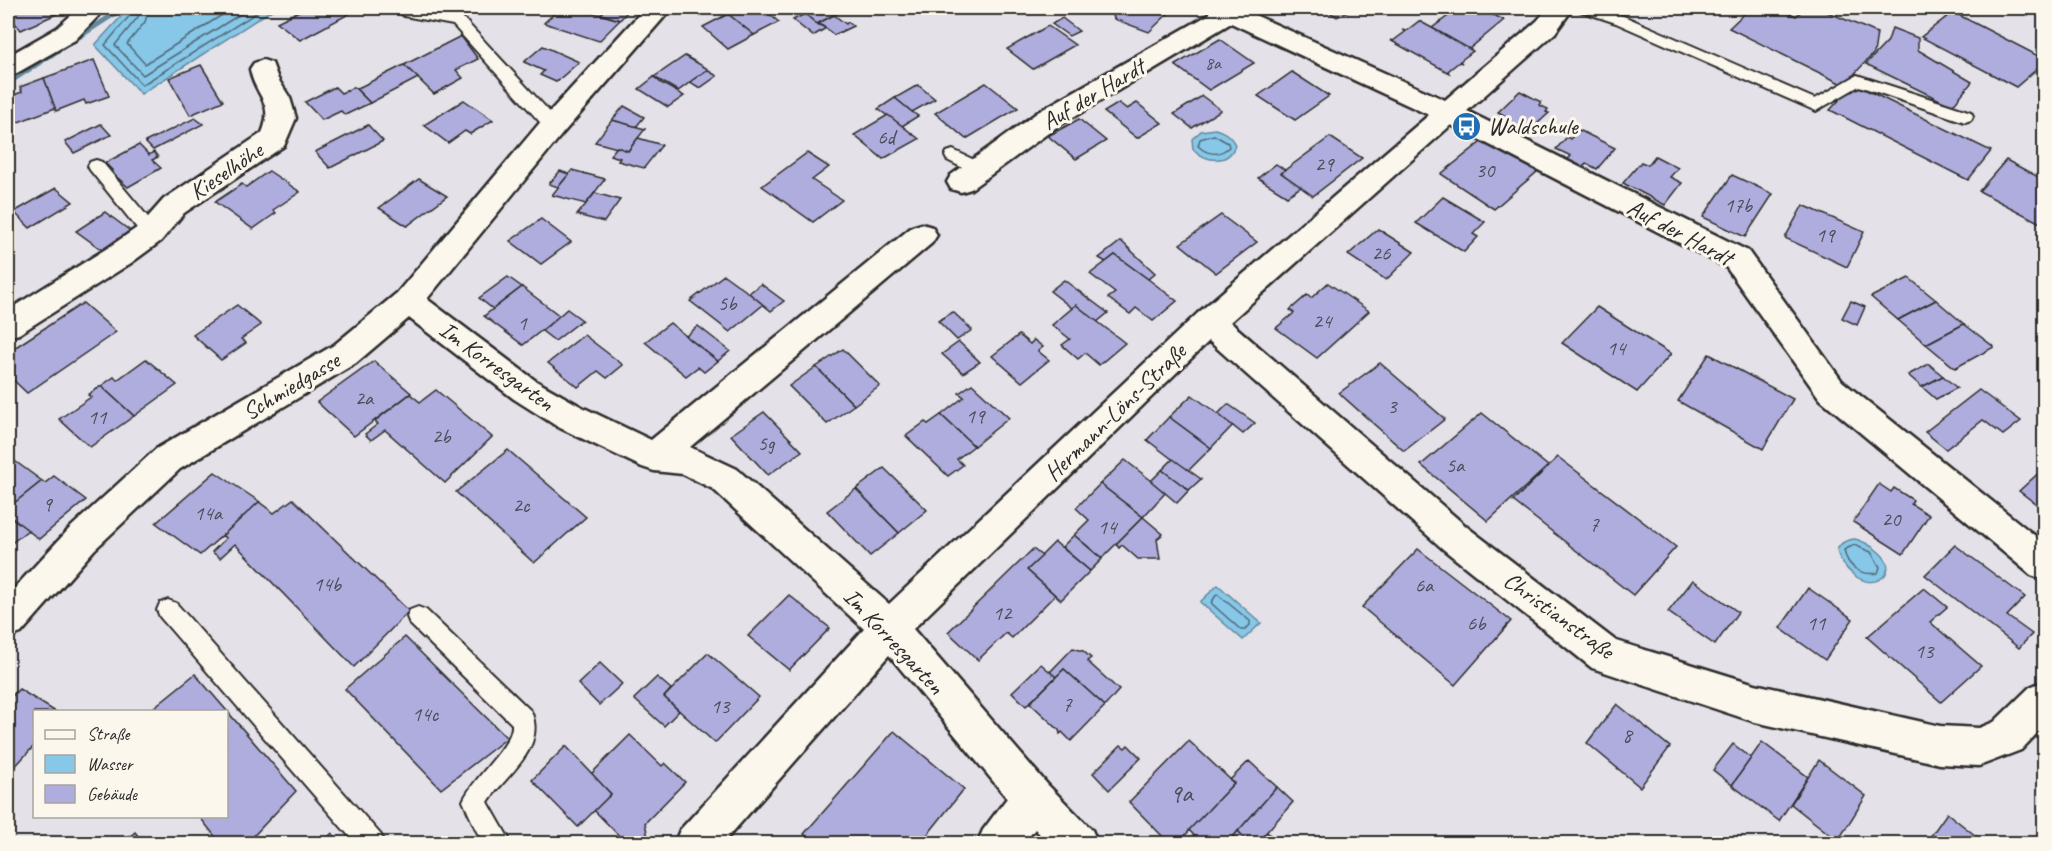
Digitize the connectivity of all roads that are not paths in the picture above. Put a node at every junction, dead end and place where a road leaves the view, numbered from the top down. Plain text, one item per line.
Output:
1 (93, 8) edge
2 (400, 8) edge
3 (659, 8) edge
4 (1561, 8) edge
5 (1585, 8) edge
6 (1225, 10) edge
7 (8, 67) edge
8 (263, 69) dead end
9 (1448, 112) junction
10 (1965, 116) dead end
11 (553, 126) junction
12 (953, 156) dead end
13 (96, 166) dead end
14 (970, 175) joint
15 (151, 233) junction
16 (922, 235) dead end
17 (408, 301) junction
18 (1209, 322) junction
19 (8, 325) edge
20 (654, 456) junction
21 (2044, 564) edge
22 (168, 610) dead end
23 (418, 617) dead end
24 (8, 621) edge
25 (889, 628) junction
26 (2044, 700) edge
27 (1033, 798) junction
28 (372, 843) edge
29 (500, 843) edge
30 (694, 843) edge
31 (997, 843) edge
32 (1078, 843) edge

1 - 7 street
2 - 11 lane
3 - 11 street, Schmiedgasse
4 - 9 street, Hermann-Löns-Straße
5 - 10 lane
6 - 9 street, Auf der Hardt
6 - 14 street, Auf der Hardt
8 - 15 street, Kieselhöhe
9 - 18 street, Hermann-Löns-Straße
9 - 21 street, Auf der Hardt
11 - 17 street, Schmiedgasse
12 - 14 lane
13 - 15 lane
15 - 19 street, Kieselhöhe
16 - 20 street
17 - 20 street, Im Korresgarten
17 - 24 street, Schmiedgasse
18 - 25 street, Hermann-Löns-Straße
18 - 26 street, Christianstraße
20 - 25 street, Im Korresgarten
22 - 28 lane
23 - 29 lane
25 - 27 street, Im Korresgarten
25 - 30 street, Hermann-Löns-Straße
27 - 31 street
27 - 32 street, Im Korresgarten

